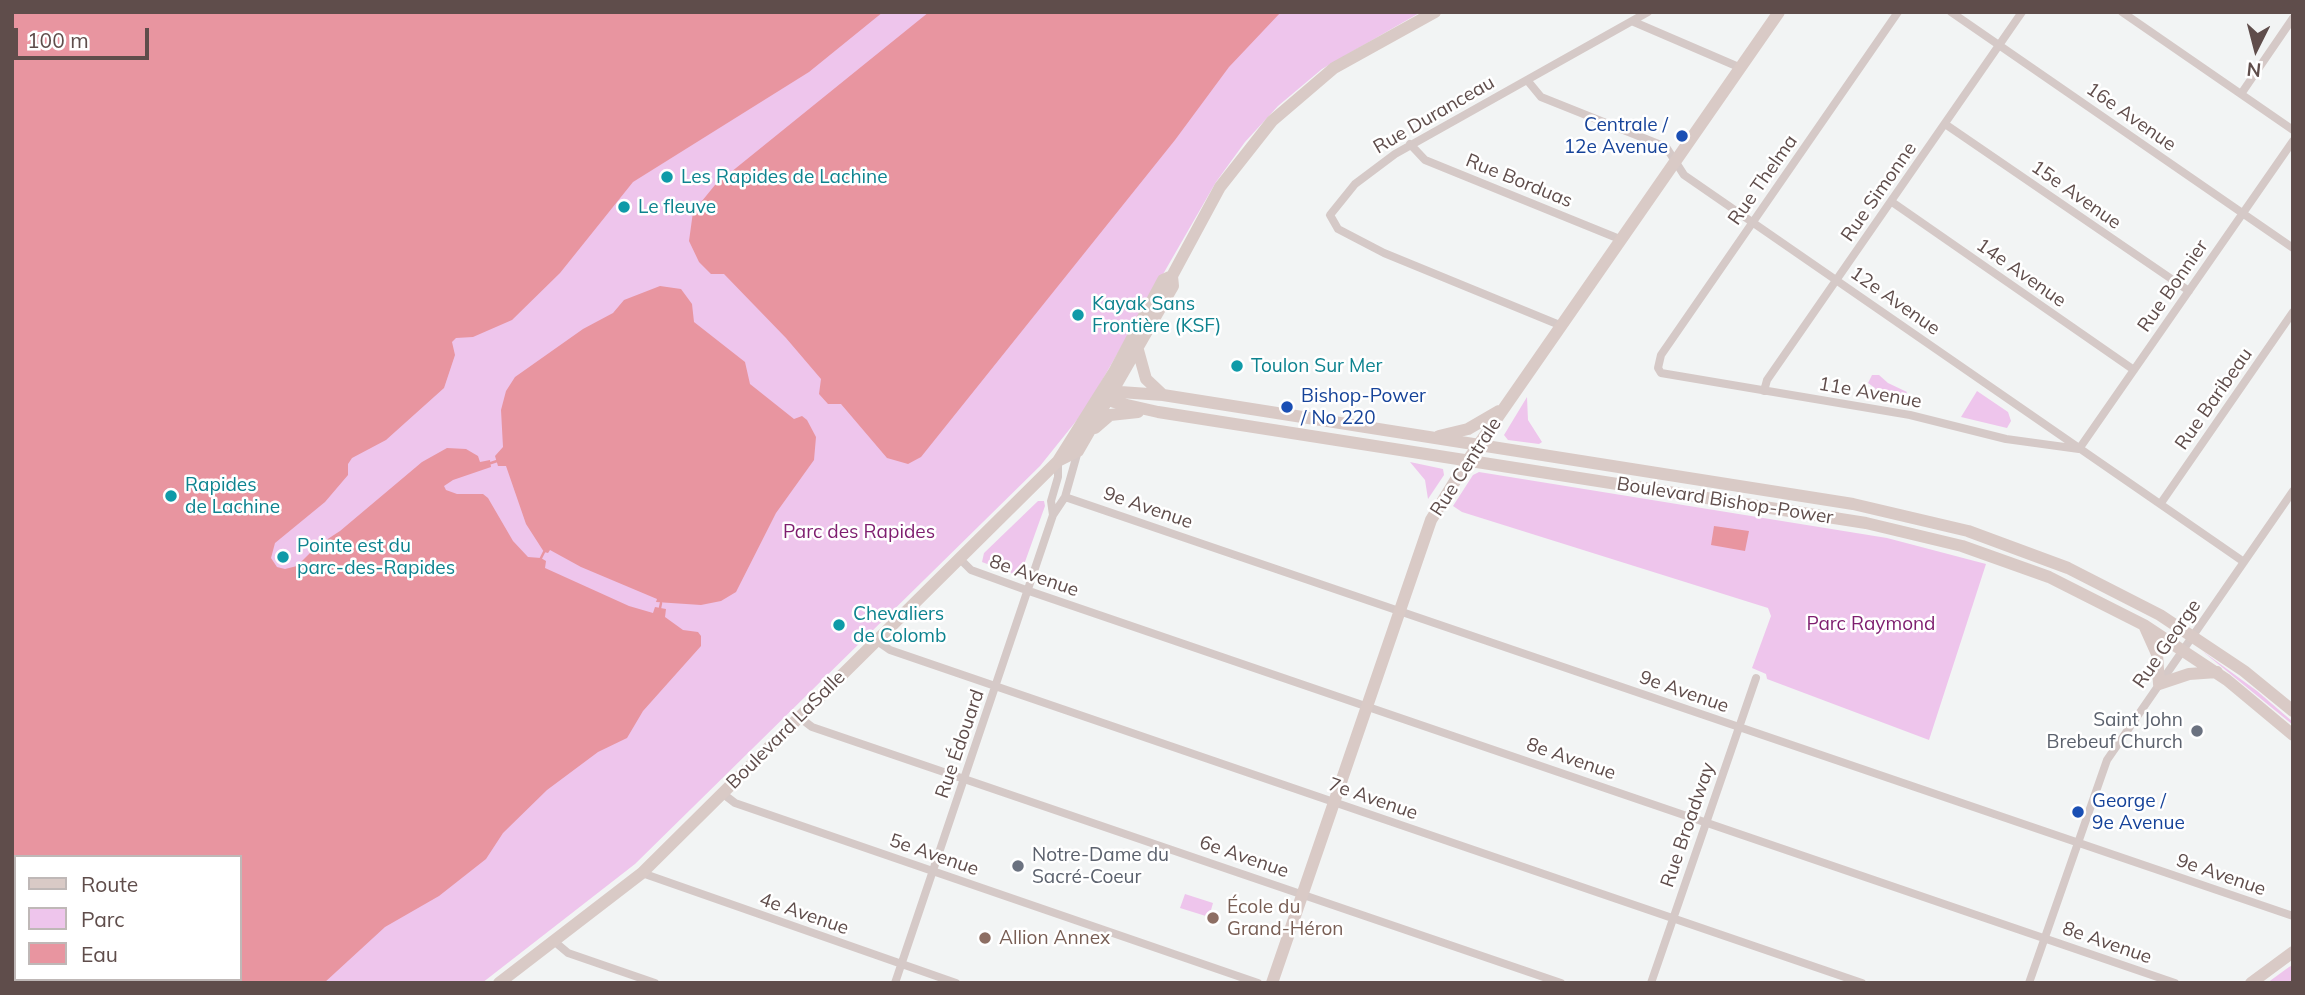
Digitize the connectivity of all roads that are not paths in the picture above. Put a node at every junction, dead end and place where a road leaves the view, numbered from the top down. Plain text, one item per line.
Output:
1 (1435, 12) edge
2 (1648, 12) edge
3 (1779, 12) edge
4 (1898, 12) edge
5 (1951, 12) edge
6 (2022, 12) edge
7 (2122, 12) edge
8 (2293, 18) edge
9 (1634, 22) junction
10 (1999, 46) junction
11 (1741, 68) junction
12 (1527, 80) junction
13 (2241, 94) junction
14 (1945, 124) junction
15 (2293, 130) edge
16 (2293, 141) edge
17 (1410, 144) junction
18 (1677, 160) junction
19 (1892, 202) junction
20 (2243, 214) junction
21 (1753, 222) junction
22 (1622, 240) junction
23 (2293, 248) edge
24 (1172, 276) junction
25 (1836, 280) junction
26 (2189, 291) junction
27 (2293, 312) edge
28 (1562, 326) junction
29 (1138, 350) junction
30 (1658, 368) joint
31 (2134, 370) junction
32 (1106, 391) junction
33 (1764, 391) junction
34 (1163, 395) junction
35 (1508, 405) junction
36 (1158, 412) junction
37 (1087, 435) junction
38 (1427, 437) junction
39 (1479, 446) junction
40 (2080, 449) junction
41 (1078, 451) junction
42 (1468, 460) junction
43 (1058, 461) junction
44 (2293, 491) edge
45 (1065, 497) junction
46 (2161, 503) junction
47 (1053, 515) junction
48 (960, 559) junction
49 (2244, 562) junction
50 (1028, 591) junction
51 (1399, 611) junction
52 (2144, 625) junction
53 (2192, 635) junction
54 (877, 641) junction
55 (2183, 649) junction
56 (2217, 672) junction
57 (1756, 678) dead end
58 (2159, 684) junction
59 (996, 686) junction
60 (1367, 707) junction
61 (2293, 711) edge
62 (799, 717) junction
63 (1739, 727) junction
64 (2293, 735) edge
65 (965, 779) junction
66 (722, 793) junction
67 (1334, 802) junction
68 (1706, 822) junction
69 (2077, 843) junction
70 (933, 872) junction
71 (642, 873) junction
72 (1303, 894) junction
73 (2293, 916) edge
74 (1673, 918) junction
75 (2045, 938) junction
76 (555, 942) junction
77 (2293, 952) edge
78 (901, 964) junction
79 (499, 983) edge
80 (655, 983) edge
81 (895, 983) edge
82 (957, 983) edge
83 (1258, 983) edge
84 (1272, 983) edge
85 (1561, 983) edge
86 (1651, 983) edge
87 (1862, 983) edge
88 (2029, 983) edge
89 (2175, 983) edge
90 (2251, 983) edge

1 - 24 street, Boulevard LaSalle
2 - 9 street, Rue Duranceau
3 - 11 street, Rue Centrale
4 - 21 street, Rue Thelma
5 - 10 street, 16e Avenue
6 - 10 street, Rue Simonne
7 - 13 street
8 - 13 street
9 - 11 street
9 - 12 street, Rue Duranceau
10 - 14 street, Rue Simonne
10 - 20 street, 16e Avenue
11 - 18 street, Rue Centrale
12 - 17 street, Rue Duranceau
12 - 18 street, 12e Avenue
13 - 15 street
14 - 19 street, Rue Simonne
14 - 26 street, 15e Avenue
16 - 20 street, Rue Bonnier
17 - 22 street, Rue Borduas
17 - 28 street, Rue Duranceau
18 - 21 street, 12e Avenue
18 - 22 street, Rue Centrale
19 - 25 street, Rue Simonne
19 - 31 street, 14e Avenue
20 - 23 street, 16e Avenue
20 - 26 street, Rue Bonnier
21 - 25 street, 12e Avenue
21 - 30 street, Rue Thelma
22 - 28 street, Rue Centrale
24 - 29 street, Boulevard LaSalle
24 - 32 street, Boulevard LaSalle
25 - 33 street, Rue Simonne
25 - 40 street, 12e Avenue
26 - 31 street, Rue Bonnier
27 - 46 street, Rue Baribeau
28 - 35 street, Rue Centrale
29 - 32 street, Boulevard LaSalle
29 - 34 street
30 - 33 street, 11e Avenue
31 - 40 street, Rue Bonnier
32 - 34 street, Boulevard Bishop-Power
32 - 36 street, Boulevard Bishop-Power
32 - 37 street, Boulevard LaSalle
32 - 43 street, Boulevard LaSalle
33 - 40 street, 11e Avenue
34 - 38 street, Boulevard Bishop-Power
35 - 38 street
35 - 39 street, Rue Centrale
36 - 37 street
36 - 42 street, Boulevard Bishop-Power
37 - 41 street, Boulevard LaSalle
38 - 39 street, Boulevard Bishop-Power
39 - 42 street, Rue Centrale
39 - 53 street, Boulevard Bishop-Power
40 - 46 street, 12e Avenue
41 - 43 street, Boulevard LaSalle
41 - 45 street, Rue Édouard
42 - 51 street, Rue Centrale
42 - 52 street, Boulevard Bishop-Power
43 - 47 street, Rue Édouard
43 - 48 street, Boulevard LaSalle
44 - 49 street, Rue George
45 - 47 street, Rue Édouard
45 - 51 street, 9e Avenue
46 - 49 street, 12e Avenue
47 - 50 street, Rue Édouard
48 - 50 street, 8e Avenue
48 - 54 street, Boulevard LaSalle
49 - 53 street, Rue George
50 - 59 street, Rue Édouard
50 - 60 street, 8e Avenue
51 - 60 street, Rue Centrale
51 - 63 street, 9e Avenue
52 - 55 street, Boulevard Bishop-Power
52 - 58 street
53 - 55 street, Rue George
53 - 61 street, Boulevard Bishop-Power
54 - 59 street, 7e Avenue
54 - 62 street, Boulevard LaSalle
55 - 56 street, Boulevard Bishop-Power
55 - 58 street, Rue George
56 - 58 street
56 - 64 street, Boulevard Bishop-Power
57 - 63 street, Rue Broadway
58 - 69 street, Rue George
59 - 65 street, Rue Édouard
59 - 67 street, 7e Avenue
60 - 67 street, Rue Centrale
60 - 68 street, 8e Avenue
62 - 65 street, 6e Avenue
62 - 66 street, Boulevard LaSalle
63 - 68 street, Rue Broadway
63 - 69 street, 9e Avenue
65 - 70 street, Rue Édouard
65 - 72 street, 6e Avenue
66 - 70 street, 5e Avenue
66 - 71 street, Boulevard LaSalle
67 - 72 street, Rue Centrale
67 - 74 street, 7e Avenue
68 - 74 street, Rue Broadway
68 - 75 street, 8e Avenue
69 - 73 street, 9e Avenue
69 - 75 street, Rue George
70 - 78 street, Rue Édouard
70 - 83 street, 5e Avenue
71 - 76 street, Boulevard LaSalle
71 - 78 street, 4e Avenue
72 - 84 street, Rue Centrale
72 - 85 street, 6e Avenue
74 - 86 street, Rue Broadway
74 - 87 street, 7e Avenue
75 - 88 street, Rue George
75 - 89 street, 8e Avenue
76 - 79 street, Boulevard LaSalle
76 - 80 street
77 - 90 street
78 - 81 street, Rue Édouard
78 - 82 street, 4e Avenue

